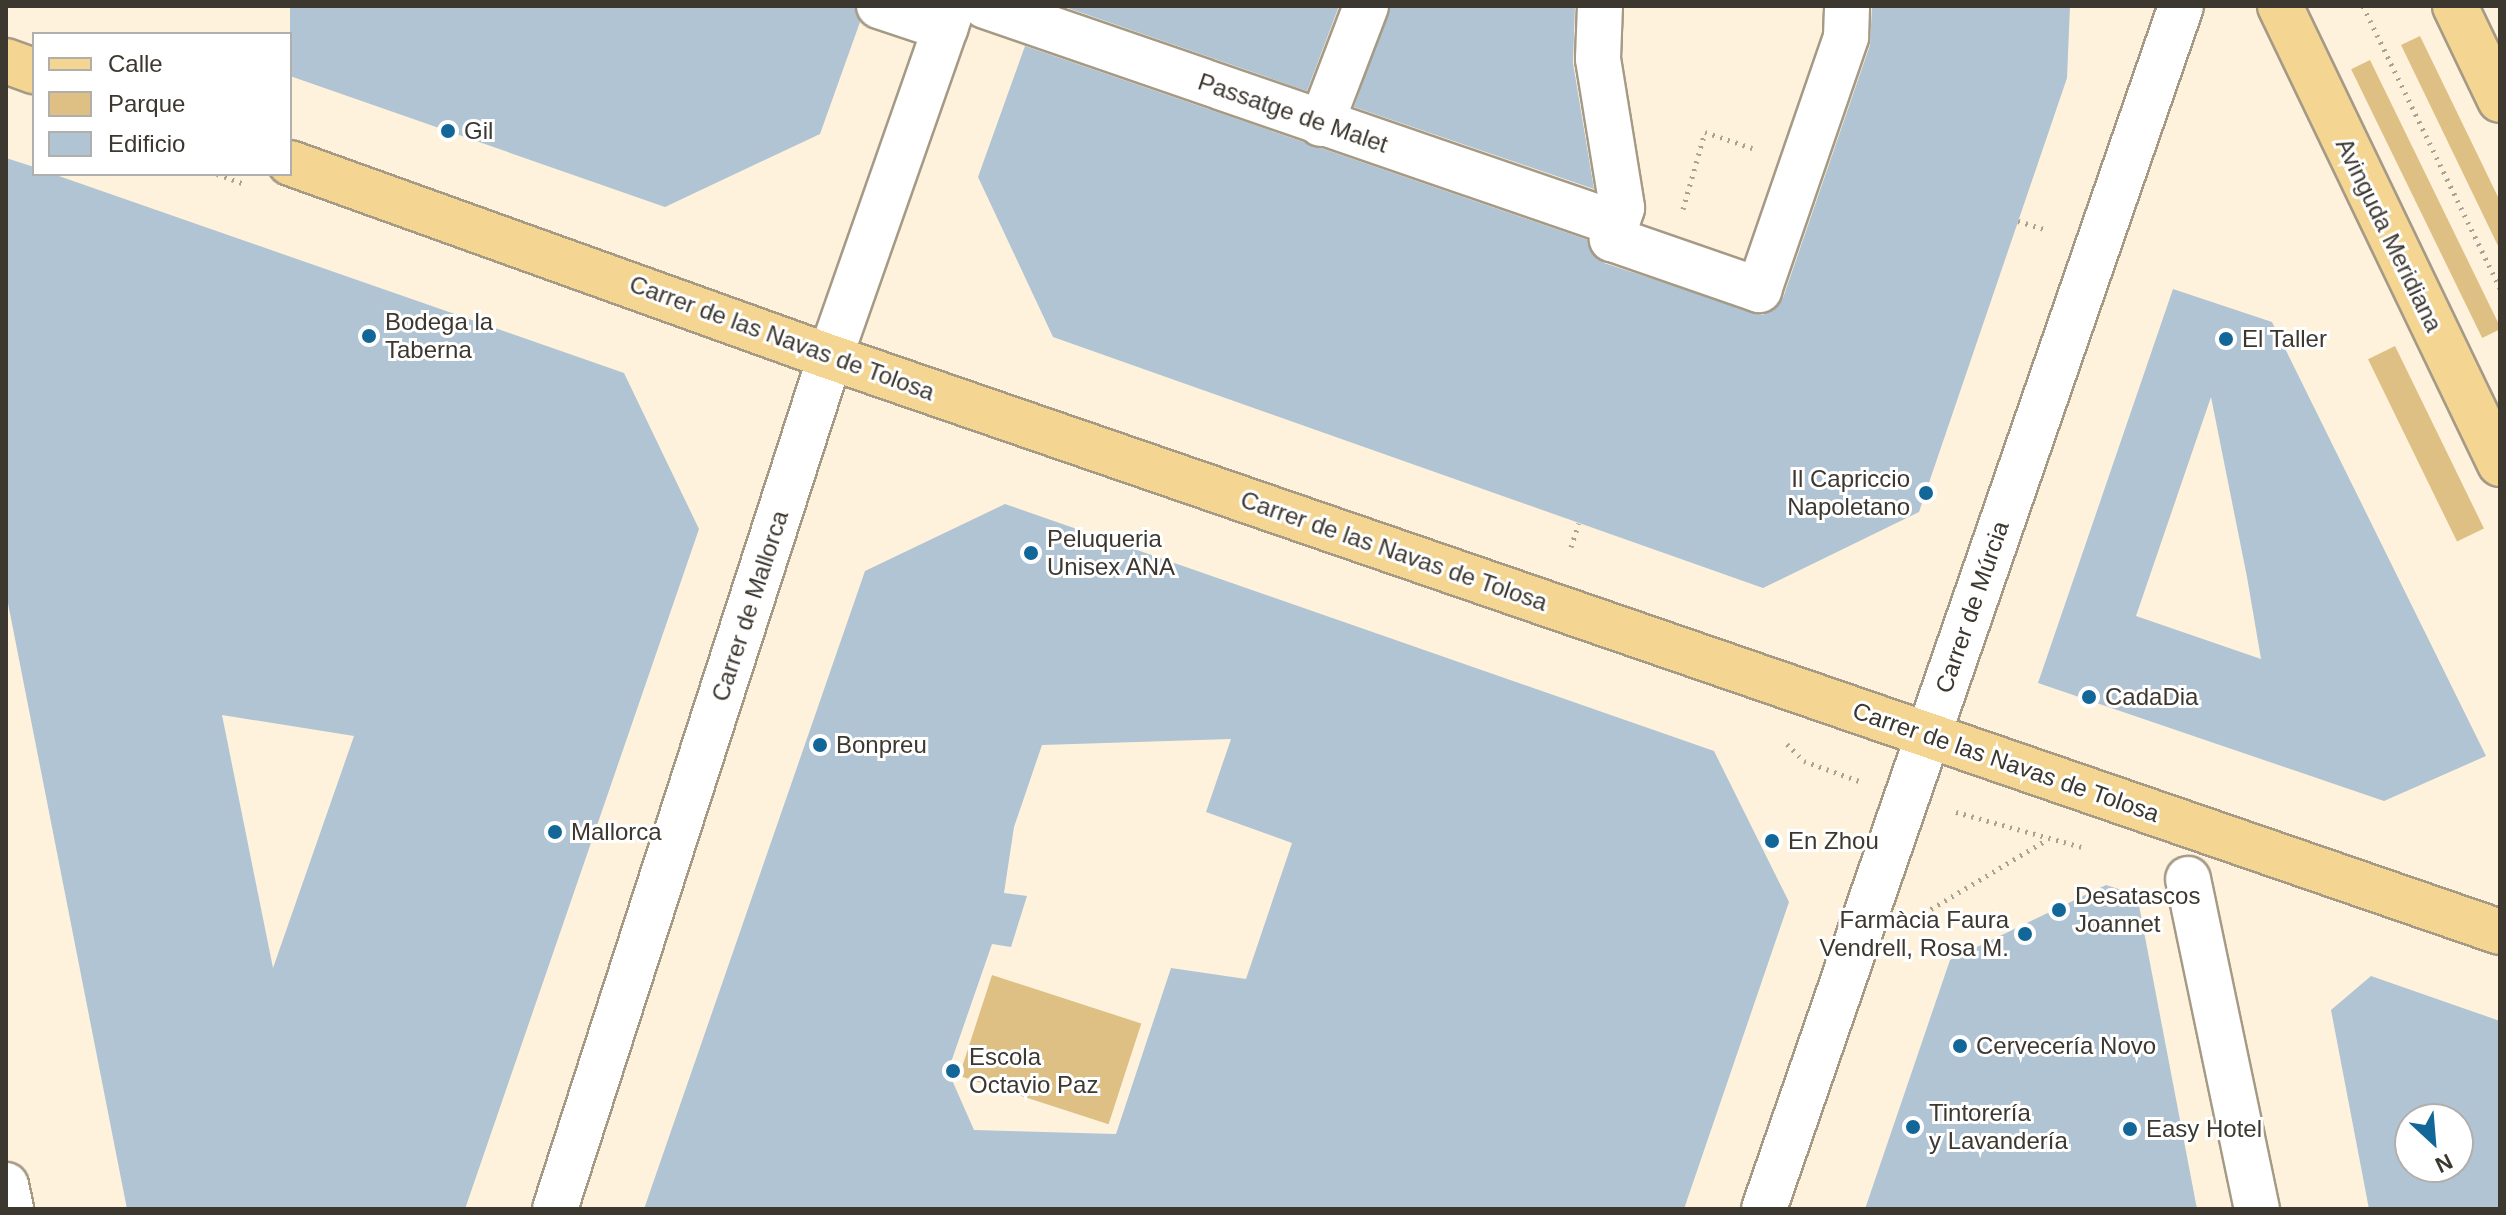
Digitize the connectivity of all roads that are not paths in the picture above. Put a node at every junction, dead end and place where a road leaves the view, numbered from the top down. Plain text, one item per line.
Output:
1 (879, 6) edge
2 (985, 6) edge
3 (1366, 6) edge
4 (1600, 6) edge
5 (1847, 6) edge
6 (2181, 6) edge
7 (2280, 6) edge
8 (2455, 6) edge
9 (949, 17) edge
10 (6, 61) edge
11 (32, 70) edge
12 (2500, 100) edge
13 (1321, 124) junction
14 (292, 164) edge
15 (1600, 218) dead end
16 (830, 357) junction
17 (2500, 464) edge
18 (1928, 735) junction
19 (2188, 879) dead end
20 (2500, 932) edge
21 (6, 1185) edge
22 (11, 1209) edge
23 (555, 1209) edge
24 (1764, 1209) edge
25 (2257, 1209) edge

1 - 9 street
2 - 13 street, Passatge de Malet
3 - 13 street
4 - 5 street
6 - 18 street, Carrer de Múrcia
7 - 17 main road, Avinguda Meridiana
8 - 12 main road
9 - 16 street, Carrer de Mallorca
10 - 11 main road
13 - 15 street, Passatge de Malet
14 - 16 main road, Carrer de las Navas de Tolosa
16 - 18 main road, Carrer de las Navas de Tolosa
16 - 23 street, Carrer de Mallorca
18 - 20 main road, Carrer de las Navas de Tolosa
18 - 24 street, Carrer de Múrcia
19 - 25 street
21 - 22 street

